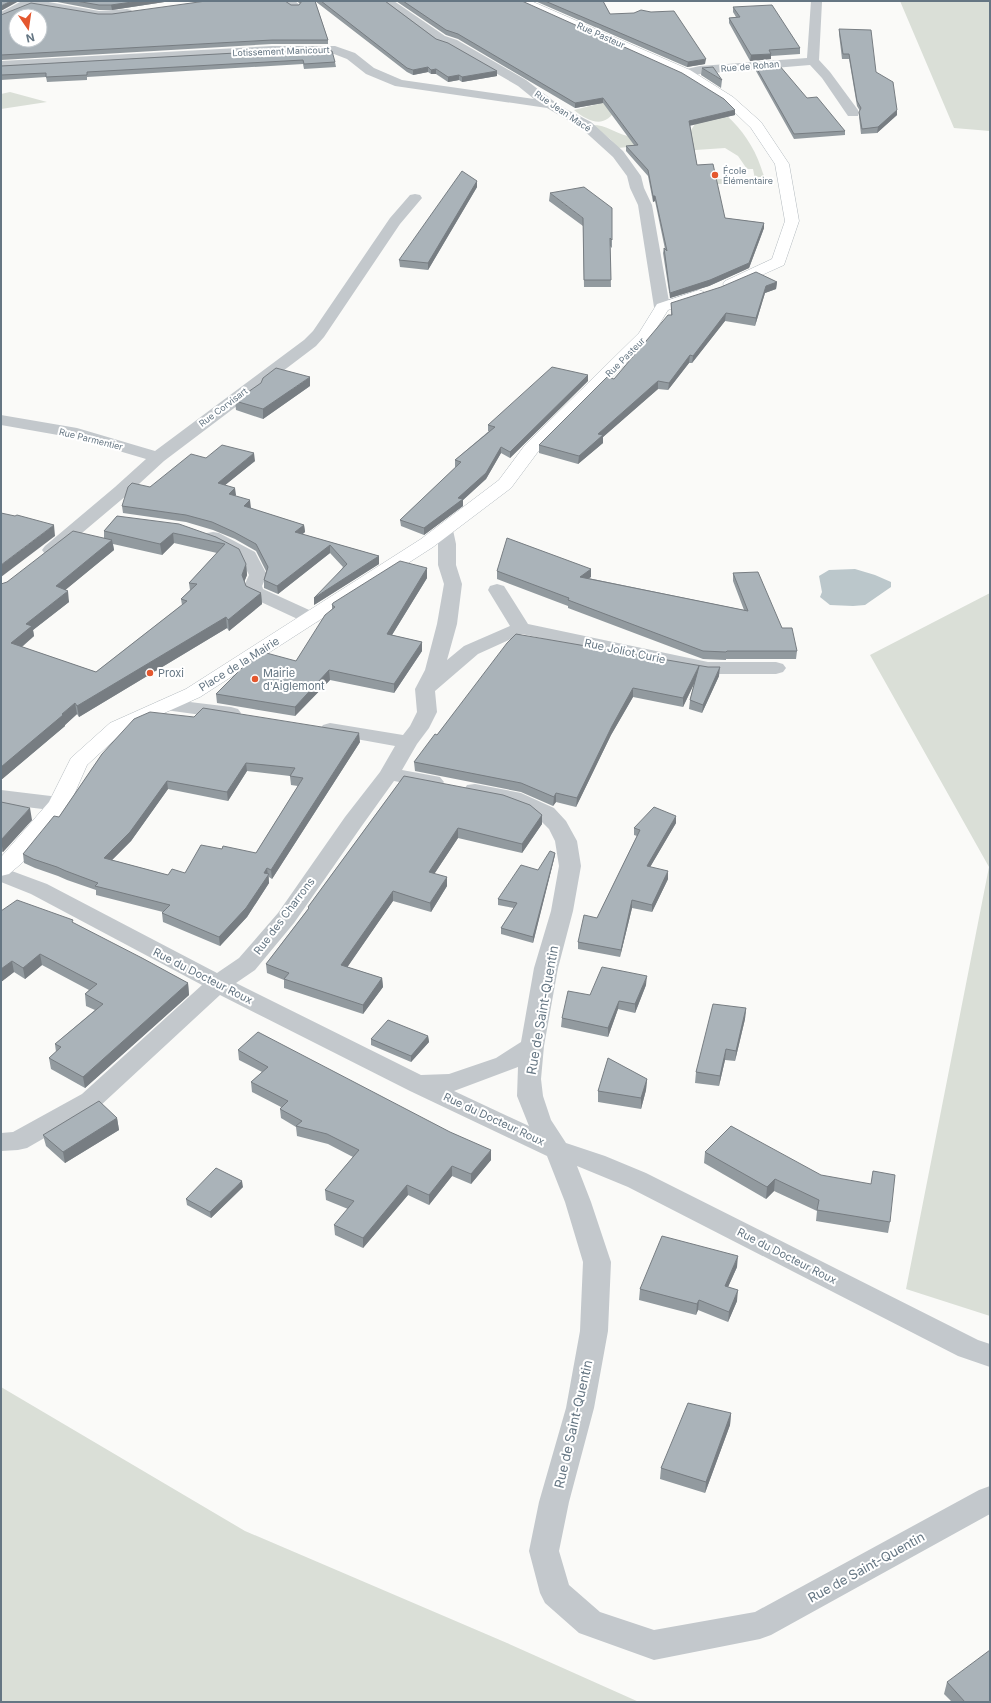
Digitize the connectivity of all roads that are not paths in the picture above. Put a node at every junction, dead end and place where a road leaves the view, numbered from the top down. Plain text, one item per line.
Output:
1 (30, 1) edge
2 (387, 1) edge
3 (521, 1) edge
4 (816, 2) dead end
5 (141, 10) edge
6 (1, 16) edge
7 (813, 61) junction
8 (1, 65) edge
9 (686, 73) junction
10 (551, 105) junction
11 (853, 113) dead end
12 (415, 198) dead end
13 (662, 307) junction
14 (1, 420) edge
15 (158, 457) junction
16 (92, 516) junction
17 (113, 518) edge
18 (444, 530) junction
19 (198, 532) edge
20 (39, 560) edge
21 (497, 590) dead end
22 (311, 618) junction
23 (520, 628) junction
24 (776, 668) dead end
25 (425, 689) junction
26 (165, 705) junction
27 (250, 716) edge
28 (311, 726) edge
29 (408, 742) junction
30 (389, 774) junction
31 (1, 797) edge
32 (59, 804) junction
33 (1, 869) edge
34 (1, 874) edge
35 (218, 984) junction
36 (532, 1046) junction
37 (419, 1084) junction
38 (7, 1144) edge
39 (557, 1150) junction
40 (990, 1356) edge
41 (990, 1499) edge

1 - 5 street
1 - 6 street
2 - 10 street, Rue Jean Macé
3 - 9 street, Rue Pasteur
4 - 7 street
7 - 9 street, Rue de Rohan
7 - 11 street
8 - 10 street, Lotissement Manicourt
9 - 13 street, Rue Pasteur
10 - 13 street, Rue Jean Macé
12 - 15 street, Rue Corvisart
13 - 18 street, Rue Pasteur
14 - 15 street, Rue Parmentier
15 - 16 street, Rue Corvisart
16 - 17 street
16 - 20 street, Rue Corvisart
18 - 22 street, Rue Pasteur
18 - 25 street
19 - 22 street
21 - 23 street
22 - 26 street, Place de la Mairie
23 - 24 street, Rue Joliot Curie
23 - 25 street
25 - 29 street, Rue des Charrons
26 - 27 street
26 - 32 street, Place de la Mairie
28 - 29 street
29 - 30 street, Rue des Charrons
30 - 35 street, Rue des Charrons
30 - 36 street, Rue de Saint-Quentin
31 - 32 street
32 - 33 street, Place de la Mairie
34 - 35 street, Rue du Docteur Roux
35 - 37 street, Rue du Docteur Roux
35 - 38 street, Rue des Charrons
36 - 37 street
36 - 39 street, Rue de Saint-Quentin
37 - 39 street, Rue du Docteur Roux
39 - 40 street, Rue du Docteur Roux
39 - 41 street, Rue de Saint-Quentin

